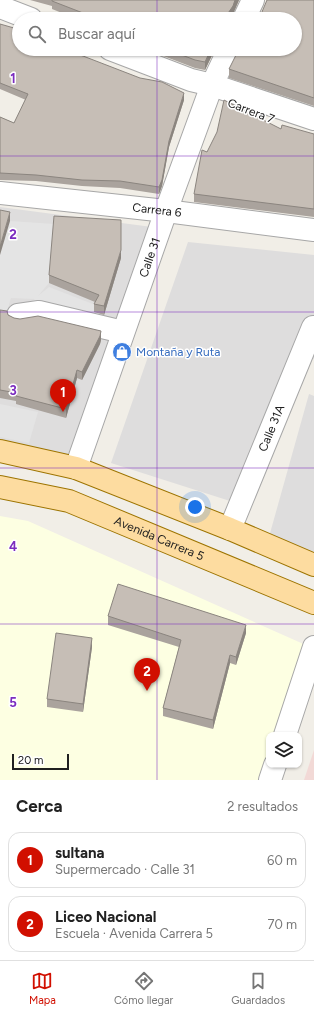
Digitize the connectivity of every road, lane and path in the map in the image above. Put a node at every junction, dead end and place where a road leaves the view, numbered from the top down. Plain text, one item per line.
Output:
1 (253, 0) edge
2 (0, 7) edge
3 (13, 12) edge
4 (247, 12) edge
5 (128, 56) edge
6 (224, 56) edge
7 (204, 86) junction
8 (314, 119) edge
9 (314, 135) edge
10 (0, 193) edge
11 (166, 211) junction
12 (314, 230) edge
13 (18, 315) dead end
14 (313, 327) dead end
15 (123, 332) junction
16 (306, 368) edge
17 (0, 451) edge
18 (76, 468) junction
19 (0, 487) edge
20 (230, 529) junction
21 (314, 566) edge
22 (314, 603) edge
23 (314, 647) edge
24 (286, 732) edge
25 (274, 768) edge
26 (270, 780) edge

1 - 4 street
2 - 3 street
5 - 7 street, Carrera 7
6 - 7 street, Calle 31
7 - 8 street, Carrera 7
7 - 9 street, Carrera 7
7 - 11 street, Calle 31
10 - 11 street, Carrera 6
11 - 12 street, Carrera 6
11 - 15 street, Calle 31
13 - 15 street
14 - 16 street, Calle 31A
15 - 18 street, Calle 31
16 - 20 street, Calle 31A
17 - 18 main road
18 - 20 main road
19 - 22 main road, Avenida Carrera 5
20 - 21 main road
23 - 24 street
25 - 26 street

